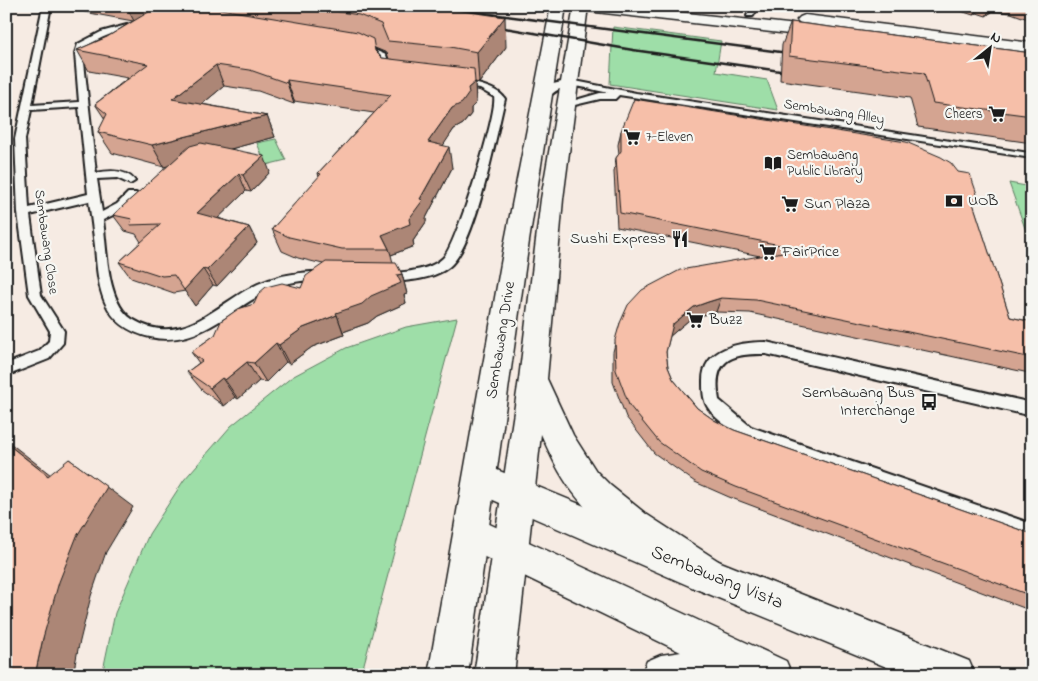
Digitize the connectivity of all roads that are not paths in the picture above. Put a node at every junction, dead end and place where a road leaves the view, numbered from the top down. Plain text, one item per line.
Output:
1 (47, 6) edge
2 (559, 6) edge
3 (580, 6) edge
4 (669, 6) edge
5 (753, 10) edge
6 (1032, 48) edge
7 (1032, 58) edge
8 (559, 96) junction
9 (636, 96) junction
10 (83, 104) junction
11 (25, 108) junction
12 (1029, 156) dead end
13 (91, 177) junction
14 (130, 181) dead end
15 (132, 195) edge
16 (94, 196) junction
17 (24, 213) junction
18 (97, 218) junction
19 (6, 370) edge
20 (533, 379) junction
21 (1032, 410) edge
22 (480, 478) junction
23 (518, 494) junction
24 (472, 533) junction
25 (1032, 533) edge
26 (511, 552) junction
27 (706, 575) junction
28 (448, 675) edge
29 (494, 675) edge
30 (661, 675) edge
31 (748, 675) edge
32 (772, 675) edge
33 (955, 675) edge

1 - 11 lane, Sembawang Close
2 - 8 main road, Sembawang Drive
3 - 7 main road
3 - 8 main road, Sembawang Drive
4 - 5 main road
5 - 6 main road
8 - 9 lane, Sembawang Alley
8 - 9 lane, Sembawang Alley
8 - 20 main road, Sembawang Drive
8 - 22 main road, Sembawang Drive
9 - 12 lane, Sembawang Alley
10 - 11 lane
10 - 13 lane
10 - 18 lane
11 - 17 lane, Sembawang Close
13 - 14 lane
13 - 16 lane
15 - 18 lane
16 - 17 lane
16 - 18 lane
17 - 19 lane, Sembawang Close
20 - 23 main road, Sembawang Drive
20 - 27 main road
21 - 25 lane
22 - 23 main road, Sembawang Vista
22 - 24 main road, Sembawang Drive
23 - 26 main road, Sembawang Drive
23 - 27 main road, Sembawang Vista
24 - 26 main road
24 - 28 main road, Sembawang Drive
26 - 29 main road, Sembawang Drive
26 - 32 main road
27 - 33 main road, Sembawang Vista
30 - 31 main road

